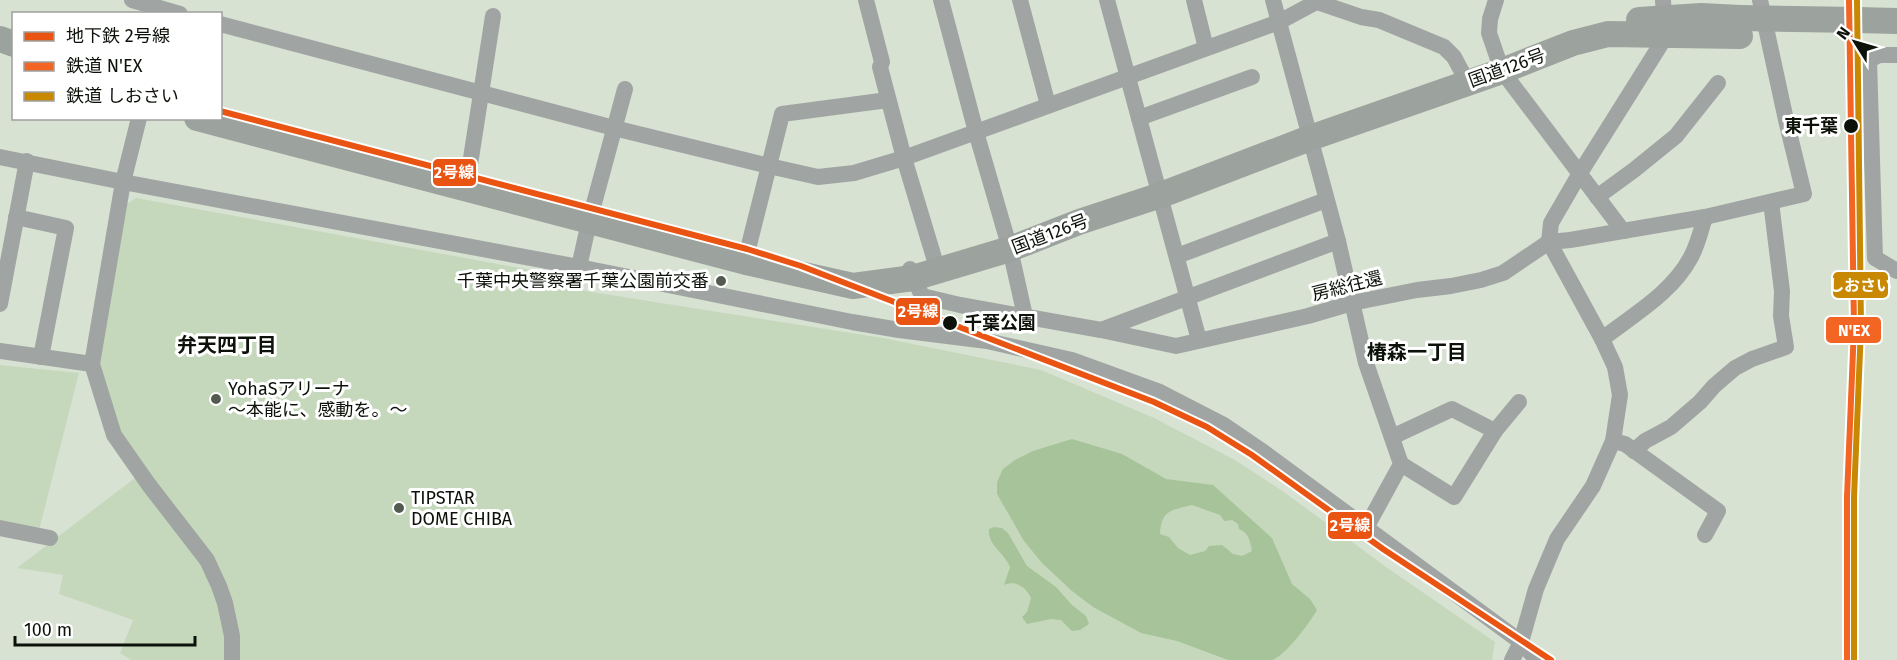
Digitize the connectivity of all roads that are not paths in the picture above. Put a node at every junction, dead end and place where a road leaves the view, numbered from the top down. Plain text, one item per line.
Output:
1 (132, 0) edge
2 (866, 0) edge
3 (941, 0) edge
4 (1020, 0) edge
5 (1107, 0) edge
6 (1194, 0) edge
7 (1273, 0) edge
8 (1496, 0) edge
9 (1773, 0) edge
10 (1319, 1) edge
11 (170, 9) edge
12 (493, 16) dead end
13 (1751, 17) edge
14 (1663, 18) edge
15 (1897, 21) edge
16 (1279, 22) junction
17 (222, 25) edge
18 (1857, 28) junction
19 (1897, 38) edge
20 (1206, 48) junction
21 (1897, 55) edge
22 (1500, 65) junction
23 (1462, 72) junction
24 (1128, 77) junction
25 (1252, 77) dead end
26 (1718, 83) dead end
27 (625, 89) dead end
28 (482, 92) junction
29 (888, 100) junction
30 (1047, 105) junction
31 (222, 108) edge
32 (1139, 118) junction
33 (138, 120) edge
34 (205, 120) edge
35 (614, 128) junction
36 (976, 132) junction
37 (1309, 133) junction
38 (0, 157) edge
39 (904, 158) junction
40 (27, 161) junction
41 (769, 166) junction
42 (469, 171) junction
43 (1580, 173) junction
44 (123, 182) junction
45 (1159, 189) junction
46 (1597, 197) junction
47 (1326, 200) junction
48 (1771, 202) junction
49 (591, 213) junction
50 (16, 217) junction
51 (1705, 217) junction
52 (1623, 231) junction
53 (1338, 241) junction
54 (1549, 242) junction
55 (1008, 243) junction
56 (749, 244) junction
57 (1177, 256) junction
58 (935, 261) junction
59 (579, 267) junction
60 (1897, 271) edge
61 (912, 273) junction
62 (1186, 296) junction
63 (1352, 303) junction
64 (0, 304) edge
65 (1025, 316) junction
66 (1101, 330) junction
67 (1602, 339) junction
68 (1199, 340) junction
69 (0, 351) edge
70 (41, 357) junction
71 (92, 364) junction
72 (1519, 402) dead end
73 (1495, 431) junction
74 (1392, 437) junction
75 (1613, 441) junction
76 (1634, 451) junction
77 (1401, 464) junction
78 (0, 528) edge
79 (1366, 528) junction
80 (1705, 536) dead end
81 (50, 538) dead end
82 (1521, 642) junction
83 (232, 660) edge
84 (1512, 660) edge
85 (1537, 660) edge
86 (1551, 660) edge

1 - 11 street
2 - 29 street
3 - 36 street
4 - 30 street
5 - 24 street
6 - 20 street
7 - 16 street
8 - 22 street
9 - 13 street
10 - 16 street
10 - 23 street
12 - 28 street
13 - 14 highway, 国道126号
13 - 18 highway, 国道126号
13 - 48 street, 房総往還
14 - 22 highway, 国道126号
14 - 43 street
15 - 18 highway, 国道126号
16 - 20 street
16 - 37 street
17 - 28 street
18 - 19 highway, 国道126号
20 - 24 street
21 - 60 street
22 - 23 highway, 国道126号
22 - 37 highway, 国道126号
22 - 43 street
23 - 37 highway, 国道126号
24 - 30 street
24 - 32 street
25 - 32 street
26 - 46 street
27 - 35 street
28 - 35 street
28 - 42 street
29 - 39 street
29 - 41 street
30 - 36 street
31 - 42 highway, 国道126号
32 - 45 street
33 - 44 street
34 - 49 highway, 国道126号
35 - 41 street
35 - 49 street
36 - 39 street
36 - 55 street
37 - 45 highway, 国道126号
37 - 47 street
38 - 40 street
39 - 41 street
39 - 58 street
40 - 44 street
40 - 50 street
41 - 56 street
42 - 49 highway, 国道126号
43 - 46 street
43 - 54 street
44 - 59 street
44 - 71 street
45 - 55 highway, 国道126号
45 - 57 street
46 - 52 street
47 - 53 street
47 - 57 street
48 - 51 street, 房総往還
48 - 76 street
49 - 56 highway, 国道126号
49 - 59 street
49 - 61 highway, 国道126号
50 - 64 street
50 - 70 street
51 - 52 street, 房総往還
51 - 67 street
52 - 54 street, 房総往還
53 - 62 street
53 - 63 street
54 - 63 street, 房総往還
54 - 67 street
55 - 58 highway, 国道126号
55 - 61 highway, 国道126号
55 - 65 street
56 - 61 highway, 国道126号
57 - 62 street
58 - 61 highway, 国道126号
59 - 79 street
61 - 65 street, 房総往還
62 - 66 street
62 - 68 street
63 - 68 street, 房総往還
63 - 74 street
65 - 66 street, 房総往還
66 - 68 street, 房総往還
67 - 75 street
69 - 70 street
70 - 71 street
71 - 83 street
72 - 73 street
73 - 74 street
73 - 77 street
74 - 77 street
75 - 76 street
75 - 82 street
76 - 80 street
77 - 79 street
78 - 81 street
79 - 82 street
82 - 84 street
82 - 85 street
82 - 86 street

